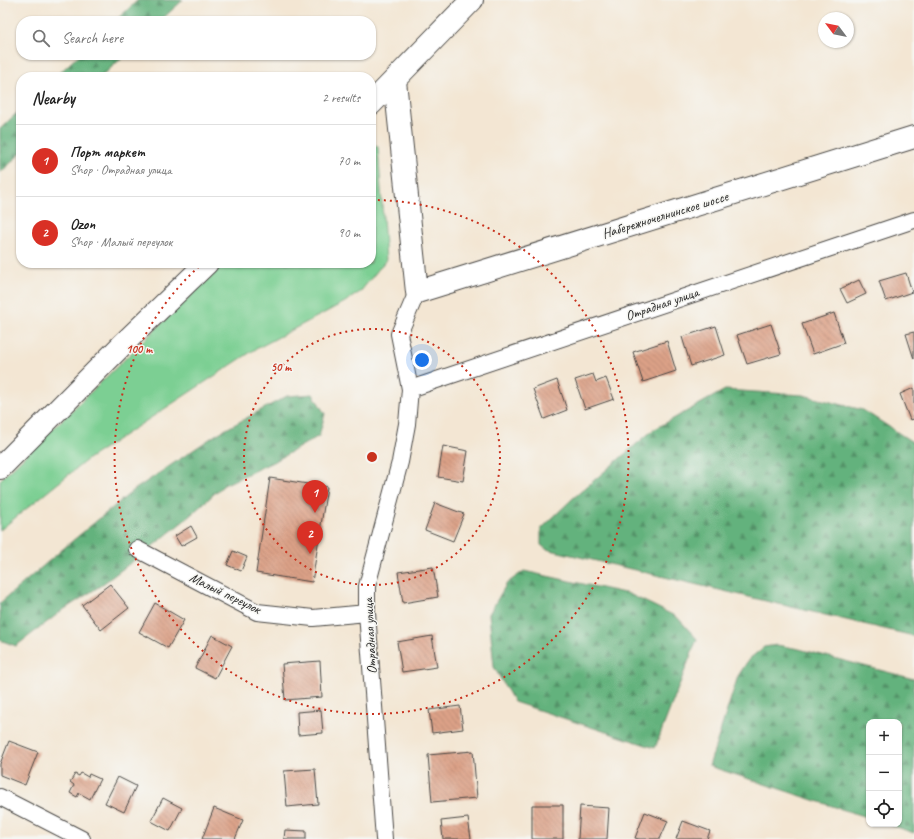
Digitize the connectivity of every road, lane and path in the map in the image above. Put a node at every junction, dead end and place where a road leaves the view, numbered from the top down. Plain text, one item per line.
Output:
1 (472, 0) edge
2 (395, 81) junction
3 (376, 99) edge
4 (914, 137) edge
5 (914, 220) edge
6 (202, 268) edge
7 (417, 292) junction
8 (410, 389) junction
9 (0, 468) edge
10 (137, 549) dead end
11 (367, 613) junction
12 (0, 797) edge
13 (82, 839) edge
14 (384, 839) edge

1 - 2 main road
2 - 3 main road
2 - 7 main road
4 - 7 main road, Набережночелнинское шоссе
5 - 8 street, Отрадная улица
6 - 9 main road
7 - 8 street, Отрадная улица
8 - 11 street, Отрадная улица
10 - 11 street, Малый переулок
11 - 14 street, Отрадная улица
12 - 13 street

